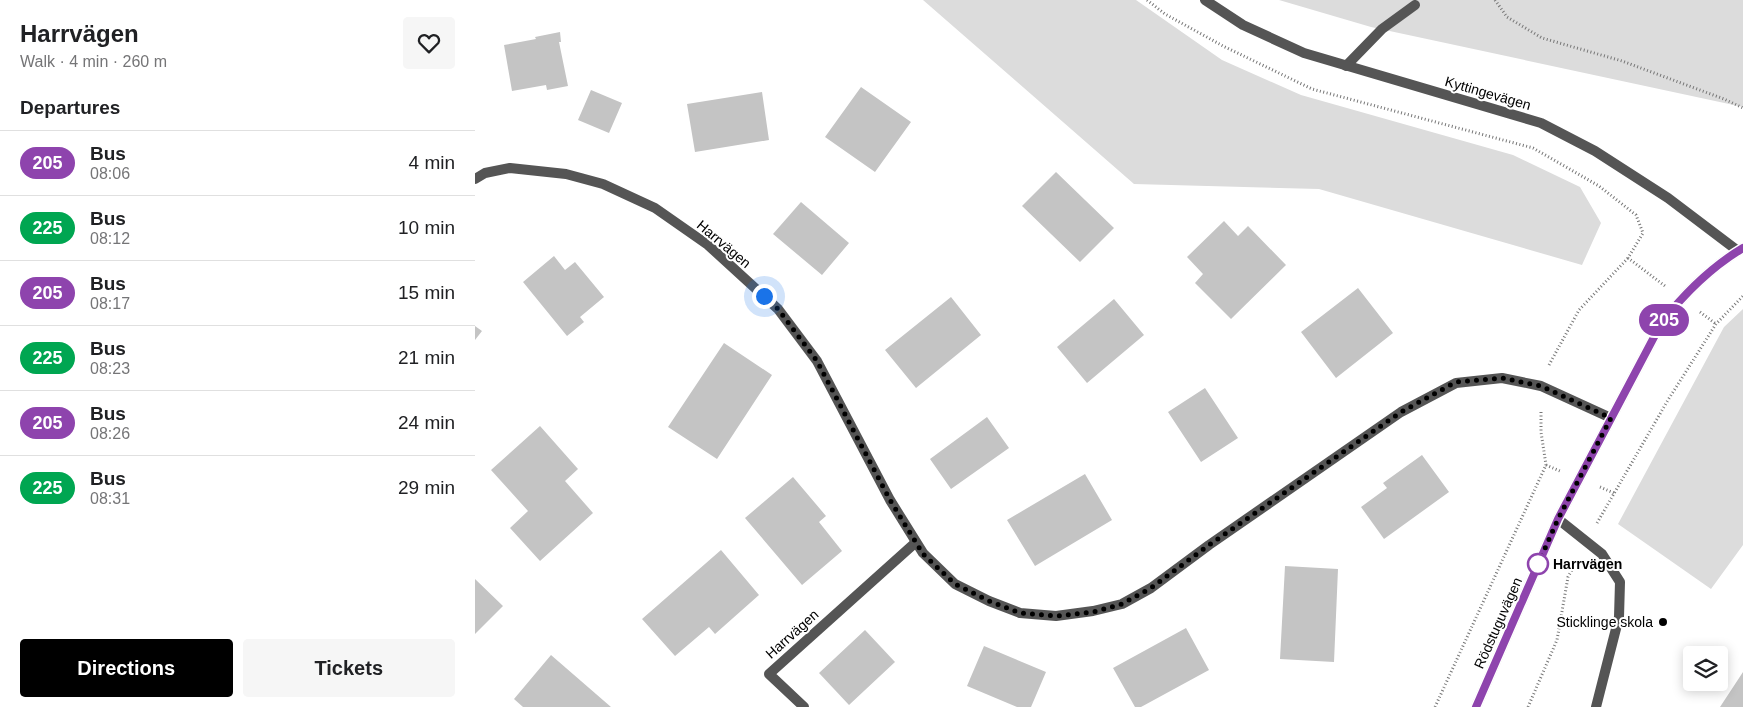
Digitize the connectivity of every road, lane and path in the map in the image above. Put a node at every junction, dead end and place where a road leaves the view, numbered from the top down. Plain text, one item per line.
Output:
1 (1147, 0) edge
2 (1205, 0) edge
3 (1495, 0) edge
4 (1415, 5) dead end
5 (1346, 66) junction
6 (1743, 108) edge
7 (475, 179) edge
8 (1740, 250) edge
9 (1627, 258) junction
10 (1743, 296) edge
11 (1681, 298) junction
12 (1716, 324) junction
13 (1541, 386) junction
14 (1611, 418) junction
15 (1558, 519) junction
16 (1587, 542) junction
17 (915, 543) junction
18 (804, 707) edge
19 (1435, 707) edge
20 (1476, 707) edge
21 (1527, 707) edge
22 (1596, 707) edge

1 - 9 path
2 - 5 street, Kyttingevägen
3 - 6 path
4 - 5 street
5 - 8 street, Kyttingevägen
7 - 17 street, Harrvägen
8 - 11 street, Rödstuguvägen
9 - 11 path
9 - 13 path
10 - 12 path
11 - 12 path
11 - 14 street, Rödstuguvägen
12 - 16 path
13 - 14 street, Harrvägen
13 - 17 street, Harrvägen
13 - 19 path
14 - 15 street, Rödstuguvägen
15 - 16 street
15 - 20 street, Rödstuguvägen
16 - 21 path
16 - 22 street
17 - 18 street, Harrvägen

